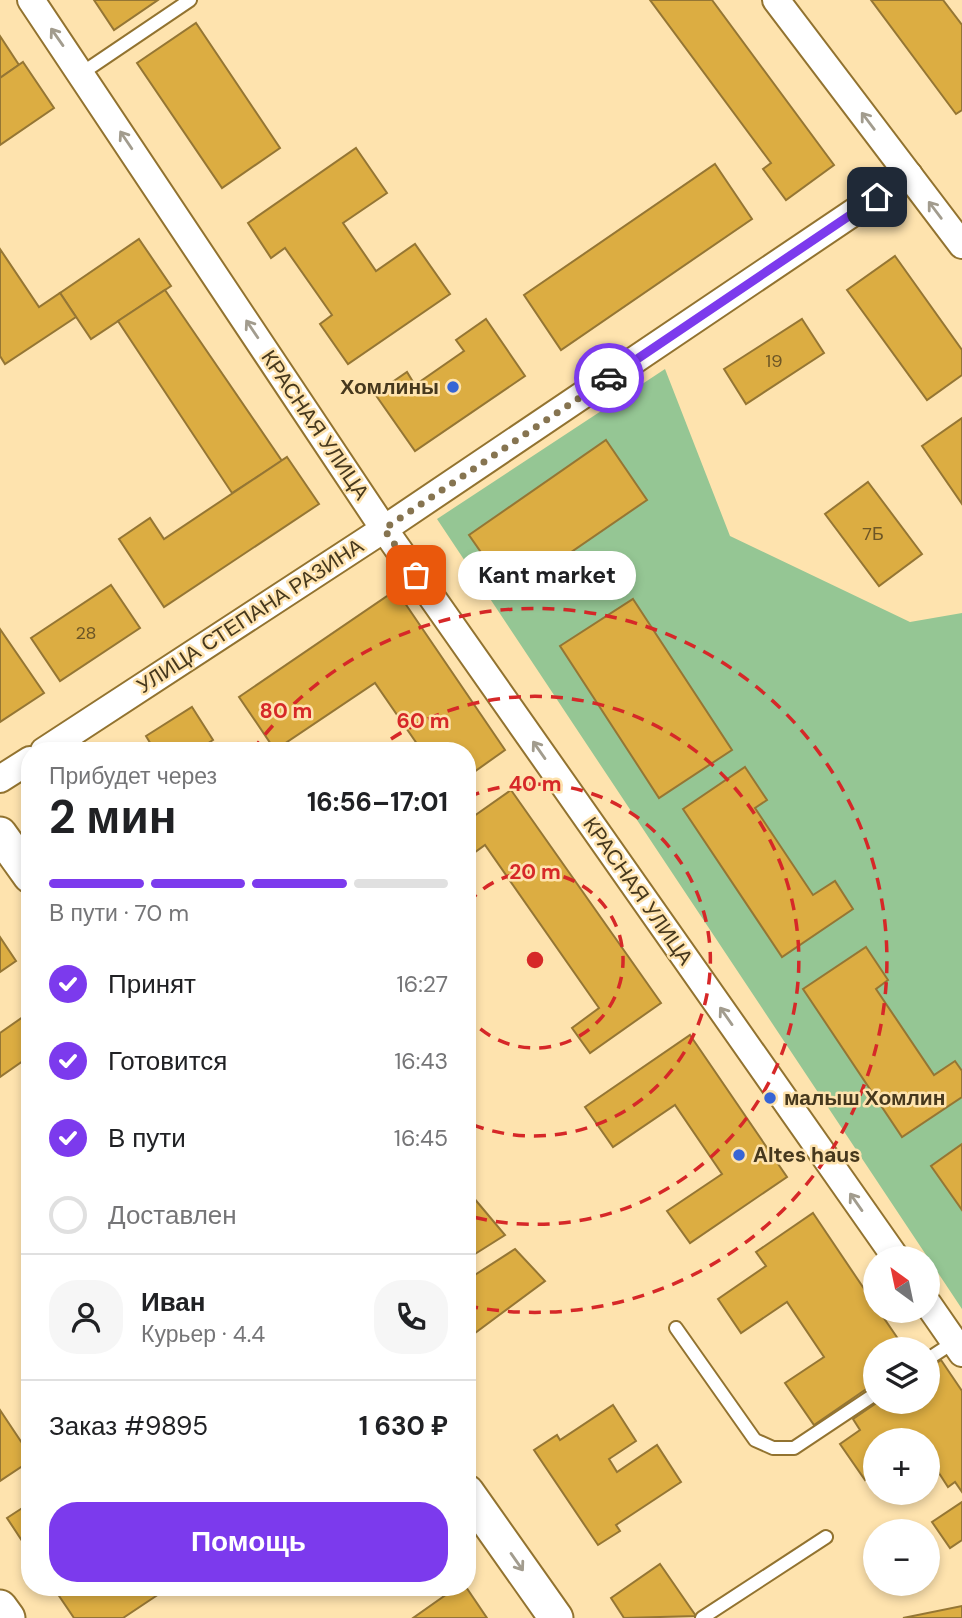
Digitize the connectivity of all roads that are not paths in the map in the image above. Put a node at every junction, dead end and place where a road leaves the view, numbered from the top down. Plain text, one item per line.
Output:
1 (31, 0) edge
2 (190, 0) edge
3 (776, 0) edge
4 (82, 73) junction
5 (909, 175) junction
6 (962, 245) edge
7 (384, 529) junction
8 (58, 742) edge
9 (21, 766) edge
10 (0, 779) edge
11 (0, 834) edge
12 (21, 863) edge
13 (887, 1246) edge
14 (940, 1321) edge
15 (676, 1328) dead end
16 (958, 1347) edge
17 (940, 1354) edge
18 (863, 1402) edge
19 (476, 1505) edge
20 (826, 1537) dead end
21 (0, 1607) edge
22 (8, 1618) edge
23 (556, 1618) edge
24 (702, 1618) edge

4 -> 1 street, КРАСНАЯ УЛИЦА
2 - 4 lane
5 -> 3 street
7 -> 4 street, КРАСНАЯ УЛИЦА
6 -> 5 street
5 - 7 street, УЛИЦА СТЕПАНА РАЗИНА
7 - 8 street, УЛИЦА СТЕПАНА РАЗИНА
13 -> 7 street, КРАСНАЯ УЛИЦА
9 - 10 street
11 - 12 street
14 - 16 street
15 - 18 lane
16 - 17 lane
19 -> 23 street
20 - 24 lane
21 - 22 street

